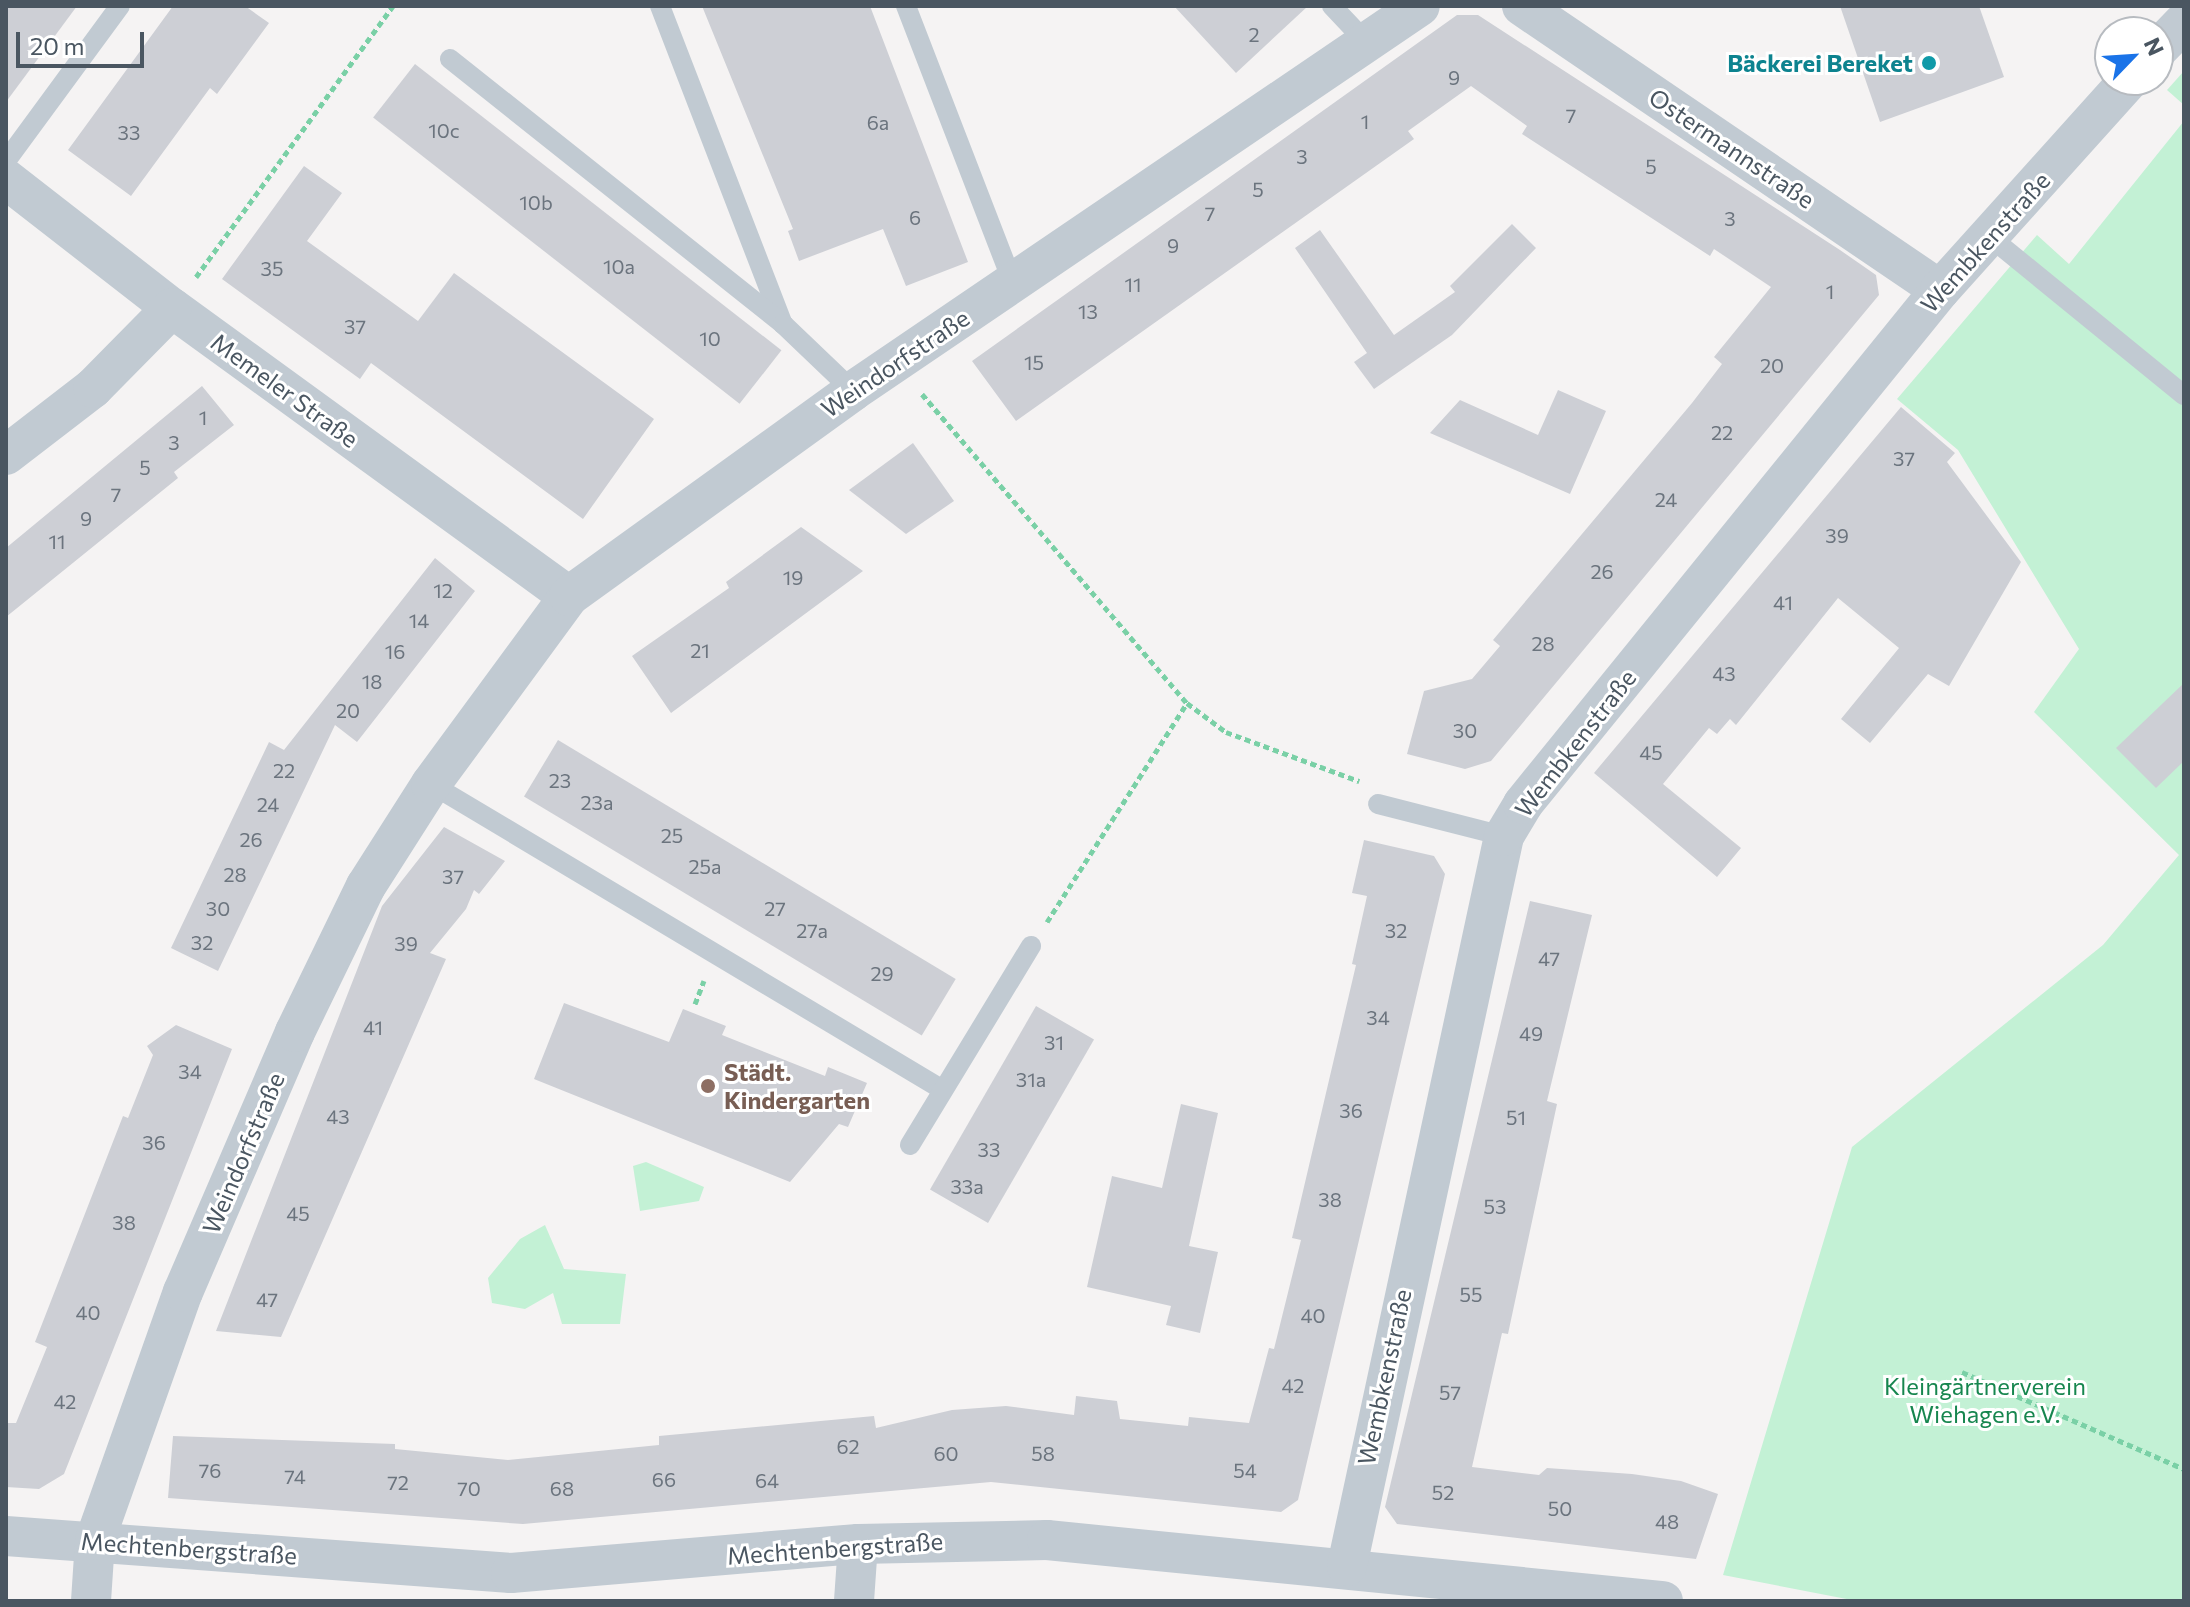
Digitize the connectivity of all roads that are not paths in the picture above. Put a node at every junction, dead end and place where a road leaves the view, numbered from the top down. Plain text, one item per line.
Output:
1 (120, 6) edge
2 (660, 6) edge
3 (906, 6) edge
4 (1332, 6) edge
5 (1420, 6) edge
6 (1522, 6) edge
7 (1365, 41) junction
8 (450, 59) dead end
9 (2115, 96) edge
10 (6, 161) edge
11 (6, 179) edge
12 (1990, 237) junction
13 (1013, 284) junction
14 (1940, 290) junction
15 (172, 308) junction
16 (783, 324) junction
17 (853, 391) junction
18 (2184, 395) edge
19 (6, 455) edge
20 (569, 596) junction
21 (431, 784) junction
22 (1378, 804) road end
23 (1504, 836) junction
24 (1031, 946) road end
25 (943, 1090) junction
26 (910, 1145) dead end
27 (6, 1536) edge
28 (95, 1540) junction
29 (858, 1544) junction
30 (1347, 1566) junction
31 (91, 1601) edge
32 (854, 1601) edge
33 (1663, 1601) edge

1 - 10 lane
2 - 16 lane
3 - 13 lane
4 - 7 lane
5 - 7 street, Weindorfstraße
6 - 14 street, Ostermannstraße
7 - 13 street, Weindorfstraße
8 - 16 lane
9 - 12 street, Wembkenstraße
11 - 15 street, Memeler Straße
12 - 14 street, Wembkenstraße
12 - 18 lane
13 - 17 street, Weindorfstraße
14 - 23 street, Wembkenstraße
15 - 19 street
15 - 20 street, Memeler Straße
16 - 17 lane
17 - 20 street, Weindorfstraße
20 - 21 street, Weindorfstraße
21 - 25 lane
21 - 28 street, Weindorfstraße
22 - 23 lane
23 - 30 street, Wembkenstraße
24 - 25 lane
25 - 26 lane
27 - 28 street, Mechtenbergstraße
28 - 29 street, Mechtenbergstraße
28 - 31 street, Weindorfstraße
29 - 30 street, Mechtenbergstraße
29 - 32 street
30 - 33 street, Mechtenbergstraße

